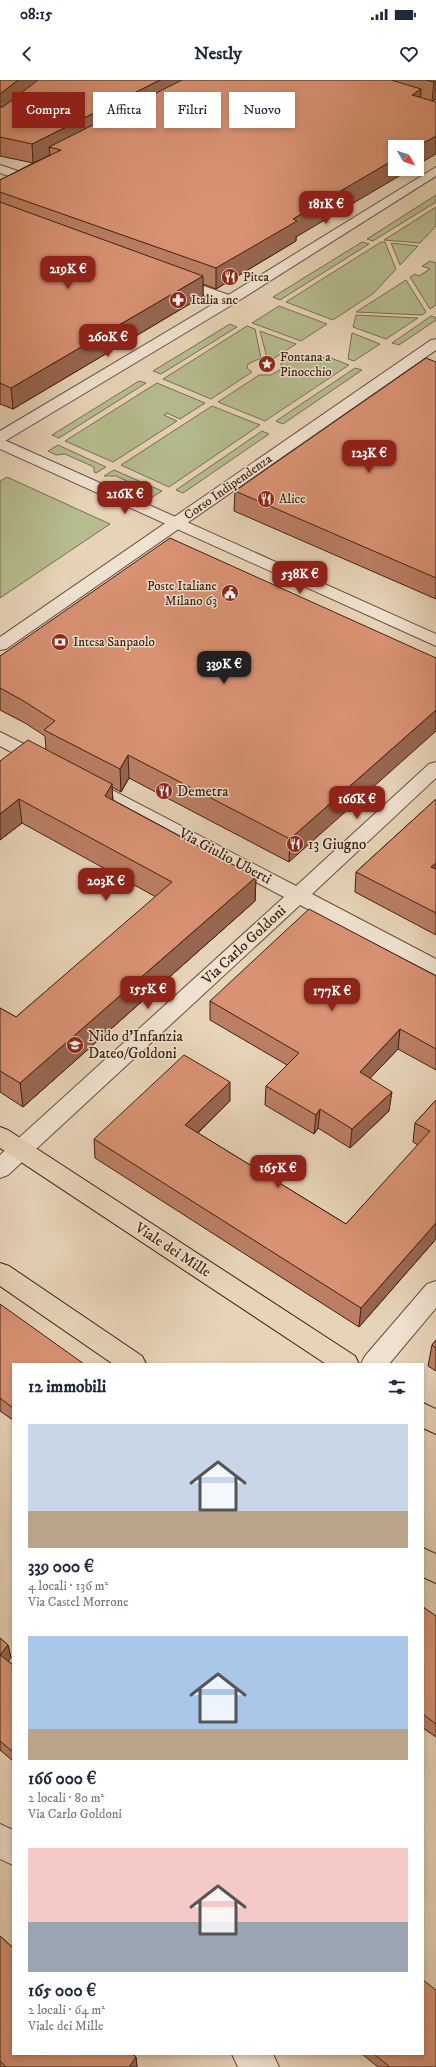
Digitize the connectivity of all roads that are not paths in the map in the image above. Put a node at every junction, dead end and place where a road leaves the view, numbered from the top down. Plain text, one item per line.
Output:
1 (0, 169) edge
2 (436, 171) edge
3 (7, 183) edge
4 (164, 276) edge
5 (230, 300) junction
6 (436, 343) edge
7 (404, 365) junction
8 (422, 371) edge
9 (0, 438) edge
10 (0, 443) edge
11 (176, 523) junction
12 (436, 641) edge
13 (0, 646) edge
14 (5, 747) edge
15 (436, 768) edge
16 (299, 895) junction
17 (436, 968) edge
18 (0, 1136) edge
19 (21, 1150) junction
20 (0, 1170) edge
21 (0, 1273) edge
22 (436, 1291) edge
23 (132, 1363) edge
24 (344, 1363) edge
25 (375, 1363) edge
26 (424, 1415) edge
27 (436, 1423) edge
28 (424, 1562) edge
29 (436, 1570) edge
30 (0, 1839) edge
31 (12, 1849) edge
32 (249, 2055) edge
33 (263, 2067) edge

1 - 3 street
2 - 5 street
4 - 5 street
5 - 9 street
6 - 7 street, Corso Indipendenza
7 - 8 street
7 - 11 street, Corso Indipendenza
10 - 11 street
11 - 12 street
11 - 13 street, Corso Indipendenza
14 - 16 street, Via Giulio Uberti
15 - 16 street, Via Carlo Goldoni
16 - 17 street, Via Giulio Uberti
16 - 19 street, Via Carlo Goldoni
18 - 19 main road, Viale dei Mille
19 - 20 street, Via Carlo Goldoni
19 - 24 main road, Viale dei Mille
21 - 23 main road
22 - 25 street
26 - 27 main road
28 - 29 main road
30 - 31 street
32 - 33 street

